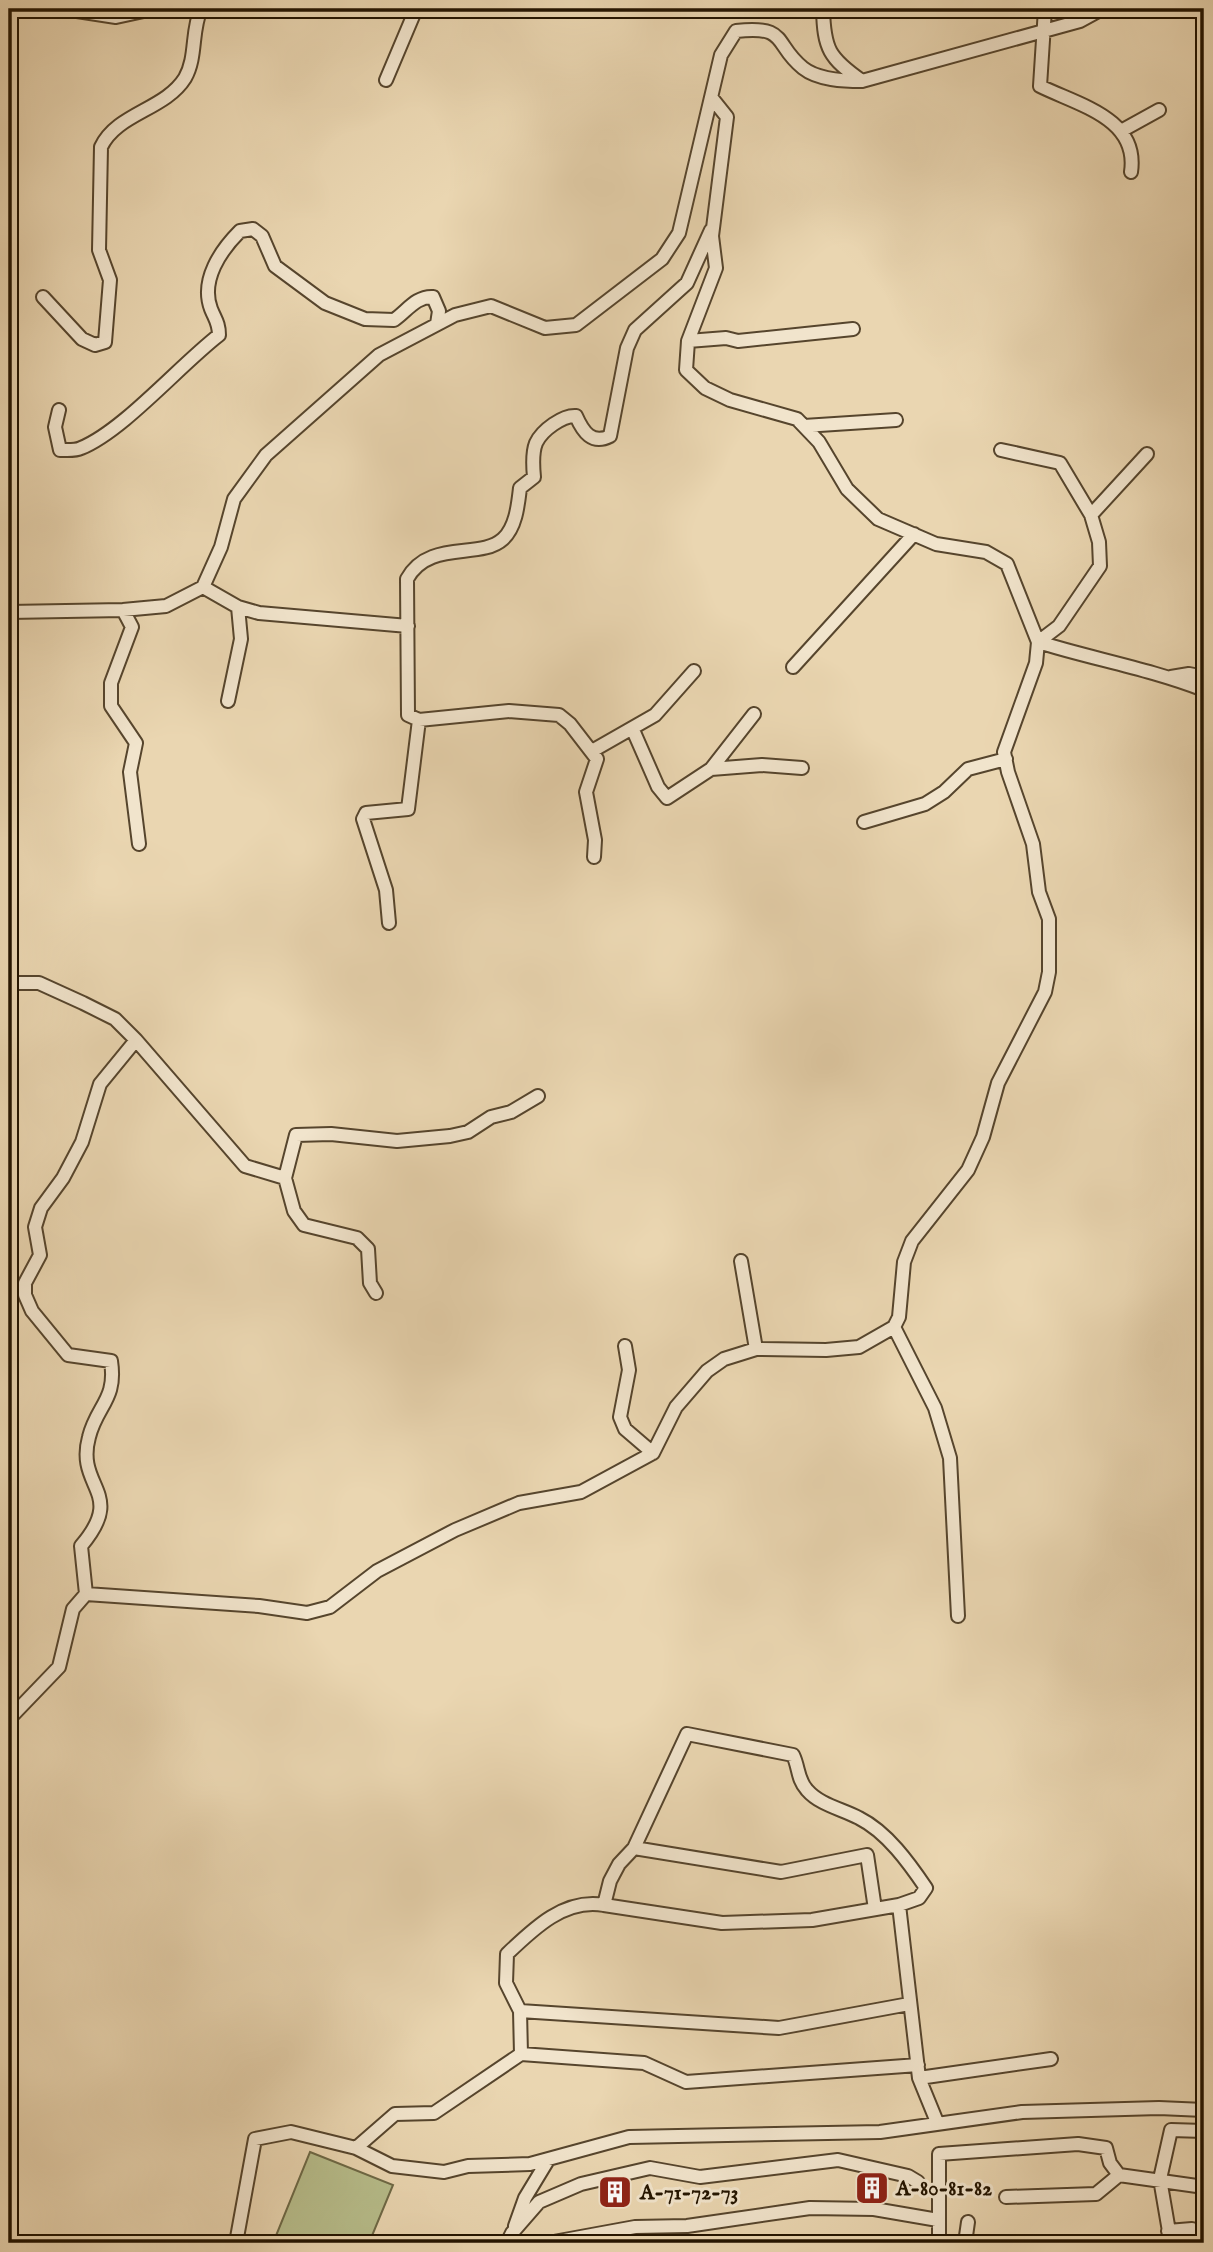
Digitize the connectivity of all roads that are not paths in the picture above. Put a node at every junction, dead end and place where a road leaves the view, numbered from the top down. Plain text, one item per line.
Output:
1 (64, 9) edge
2 (201, 9) edge
3 (416, 9) edge
4 (822, 9) edge
5 (1045, 9) edge
6 (1102, 9) edge
7 (149, 10) edge
8 (1046, 31) junction
9 (386, 80) dead end
10 (862, 81) junction
11 (710, 97) junction
12 (1159, 110) dead end
13 (1121, 131) junction
14 (1131, 172) dead end
15 (713, 226) junction
16 (43, 297) dead end
17 (437, 324) junction
18 (853, 329) dead end
19 (688, 341) junction
20 (60, 410) dead end
21 (896, 420) dead end
22 (804, 426) junction
23 (1001, 450) dead end
24 (1147, 454) dead end
25 (1091, 515) junction
26 (914, 534) junction
27 (203, 587) junction
28 (237, 607) junction
29 (123, 610) junction
30 (9, 612) edge
31 (408, 626) junction
32 (1038, 642) junction
33 (793, 667) dead end
34 (694, 671) dead end
35 (1171, 677) junction
36 (1204, 677) edge
37 (1204, 690) edge
38 (228, 701) dead end
39 (754, 714) dead end
40 (419, 720) junction
41 (633, 730) junction
42 (592, 751) junction
43 (1006, 759) junction
44 (802, 768) dead end
45 (711, 769) junction
46 (864, 822) dead end
47 (139, 844) dead end
48 (594, 857) dead end
49 (389, 923) dead end
50 (9, 983) edge
51 (136, 1040) junction
52 (538, 1096) dead end
53 (285, 1178) junction
54 (741, 1261) dead end
55 (376, 1293) dead end
56 (894, 1327) junction
57 (625, 1346) dead end
58 (756, 1349) junction
59 (653, 1453) junction
60 (86, 1594) junction
61 (958, 1615) dead end
62 (9, 1719) edge
63 (634, 1848) junction
64 (604, 1905) junction
65 (899, 1905) junction
66 (875, 1909) junction
67 (909, 2004) junction
68 (520, 2011) junction
69 (520, 2054) junction
70 (1051, 2059) dead end
71 (918, 2071) junction
72 (1204, 2110) edge
73 (937, 2122) junction
74 (1204, 2131) edge
75 (356, 2148) junction
76 (548, 2160) junction
77 (1119, 2175) junction
78 (1160, 2179) junction
79 (918, 2182) dead end
80 (1204, 2187) edge
81 (1006, 2197) dead end
82 (938, 2220) junction
83 (968, 2222) dead end
84 (1204, 2233) edge
85 (1170, 2237) edge
86 (510, 2238) edge
87 (236, 2243) edge
88 (548, 2243) edge
89 (939, 2243) edge
90 (965, 2243) edge

1 - 7 street
2 - 16 street
3 - 9 street
4 - 10 street
5 - 8 street
6 - 8 street
8 - 10 street
8 - 13 street
10 - 11 street
11 - 15 street
11 - 17 street
12 - 13 street
13 - 14 street
15 - 19 street
15 - 31 street
17 - 20 street
17 - 27 street
18 - 19 street
19 - 22 street
21 - 22 street
22 - 26 street
23 - 25 street
24 - 25 street
25 - 32 street
26 - 32 street
26 - 33 street
27 - 28 street
27 - 29 street
28 - 31 street
28 - 38 street
29 - 30 street
29 - 47 street
31 - 40 street
32 - 35 street
32 - 43 street
34 - 41 street
35 - 36 street
35 - 37 street
39 - 45 street
40 - 42 street
40 - 49 street
41 - 42 street
41 - 45 street
42 - 48 street
43 - 46 street
43 - 56 street
44 - 45 street
50 - 51 street
51 - 53 street
51 - 60 street
52 - 53 street
53 - 55 street
54 - 58 street
56 - 58 street
56 - 61 street
57 - 59 street
58 - 59 street
59 - 60 street
60 - 62 street
63 - 64 street
63 - 65 street
63 - 66 street
64 - 66 street
64 - 68 street
65 - 66 street
65 - 67 street
67 - 68 street
67 - 71 street
68 - 69 street
69 - 71 street
69 - 75 street
70 - 71 street
71 - 73 street
72 - 73 street
73 - 76 street
74 - 78 street
75 - 76 street
75 - 87 street
76 - 86 street
77 - 78 street
77 - 81 street
77 - 82 street
78 - 80 street
78 - 85 street
79 - 86 street
82 - 88 street
82 - 89 street
83 - 90 street
84 - 85 street

